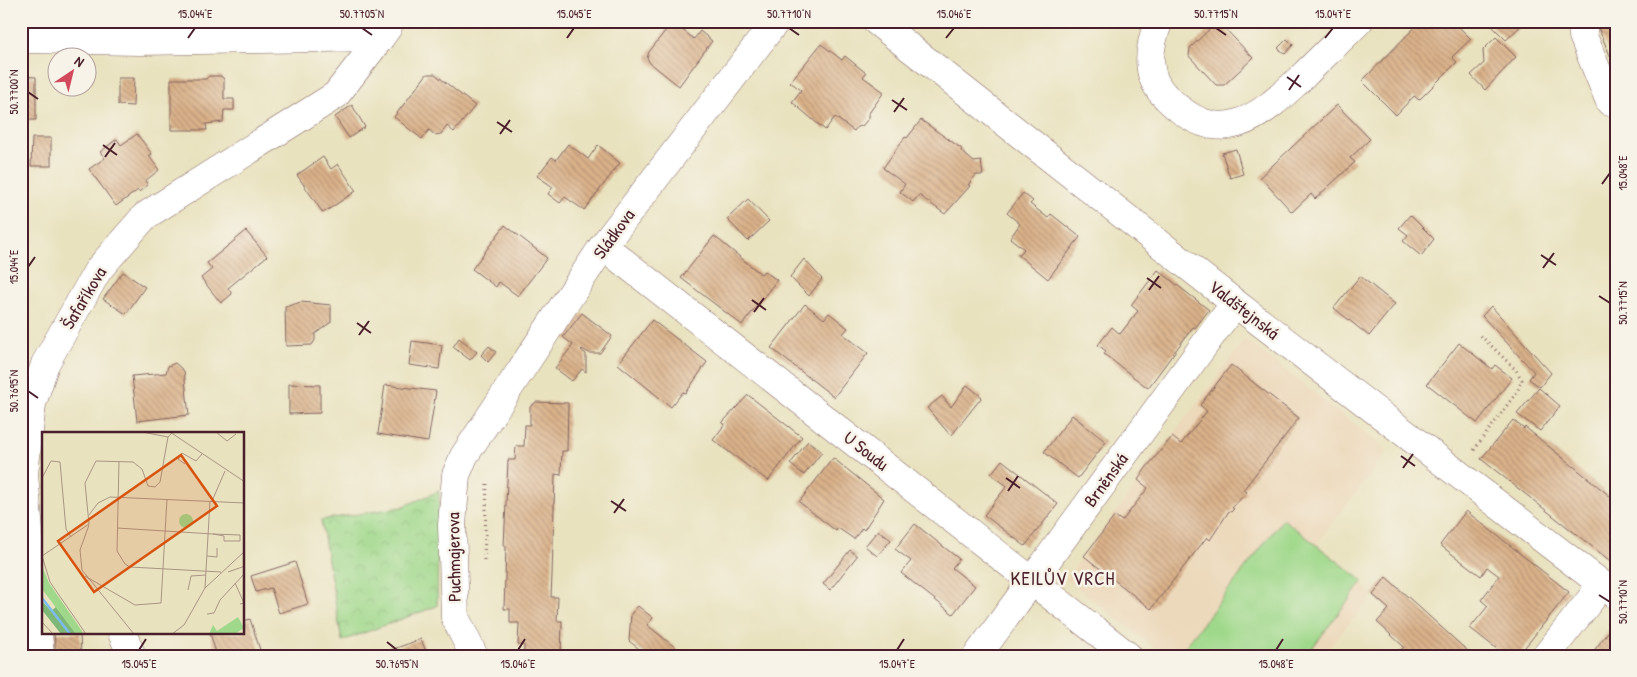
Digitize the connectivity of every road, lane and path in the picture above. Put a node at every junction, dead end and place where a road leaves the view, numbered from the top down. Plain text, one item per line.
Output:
1 (776, 21) edge
2 (876, 21) edge
3 (1159, 21) edge
4 (1360, 21) edge
5 (1583, 21) edge
6 (387, 29) edge
7 (140, 31) edge
8 (21, 38) edge
9 (1610, 102) dead end
10 (603, 246) junction
11 (1235, 302) junction
12 (1478, 333) dead end
13 (464, 456) joint
14 (1457, 472) junction
15 (24, 474) junction
16 (42, 503) edge
17 (1032, 581) junction
18 (1609, 590) edge
19 (122, 634) edge
20 (40, 656) edge
21 (132, 656) edge
22 (474, 656) edge
23 (977, 656) edge
24 (1128, 656) edge
25 (1546, 656) edge

1 - 10 street, Sládkova
2 - 11 street, Valdštejnská
3 - 4 street
5 - 9 street
6 - 7 street
6 - 15 street, Šafaříkova
7 - 8 street
10 - 13 street, Sládkova
10 - 17 street, U Soudu
11 - 14 street, Valdštejnská
11 - 17 street, Brněnská
12 - 14 path
13 - 22 street, Puchmajerova
14 - 18 street, Valdštejnská
15 - 16 street
15 - 20 street, Šafaříkova
17 - 23 street, Brněnská
17 - 24 street, U Soudu
18 - 25 street
19 - 21 street

